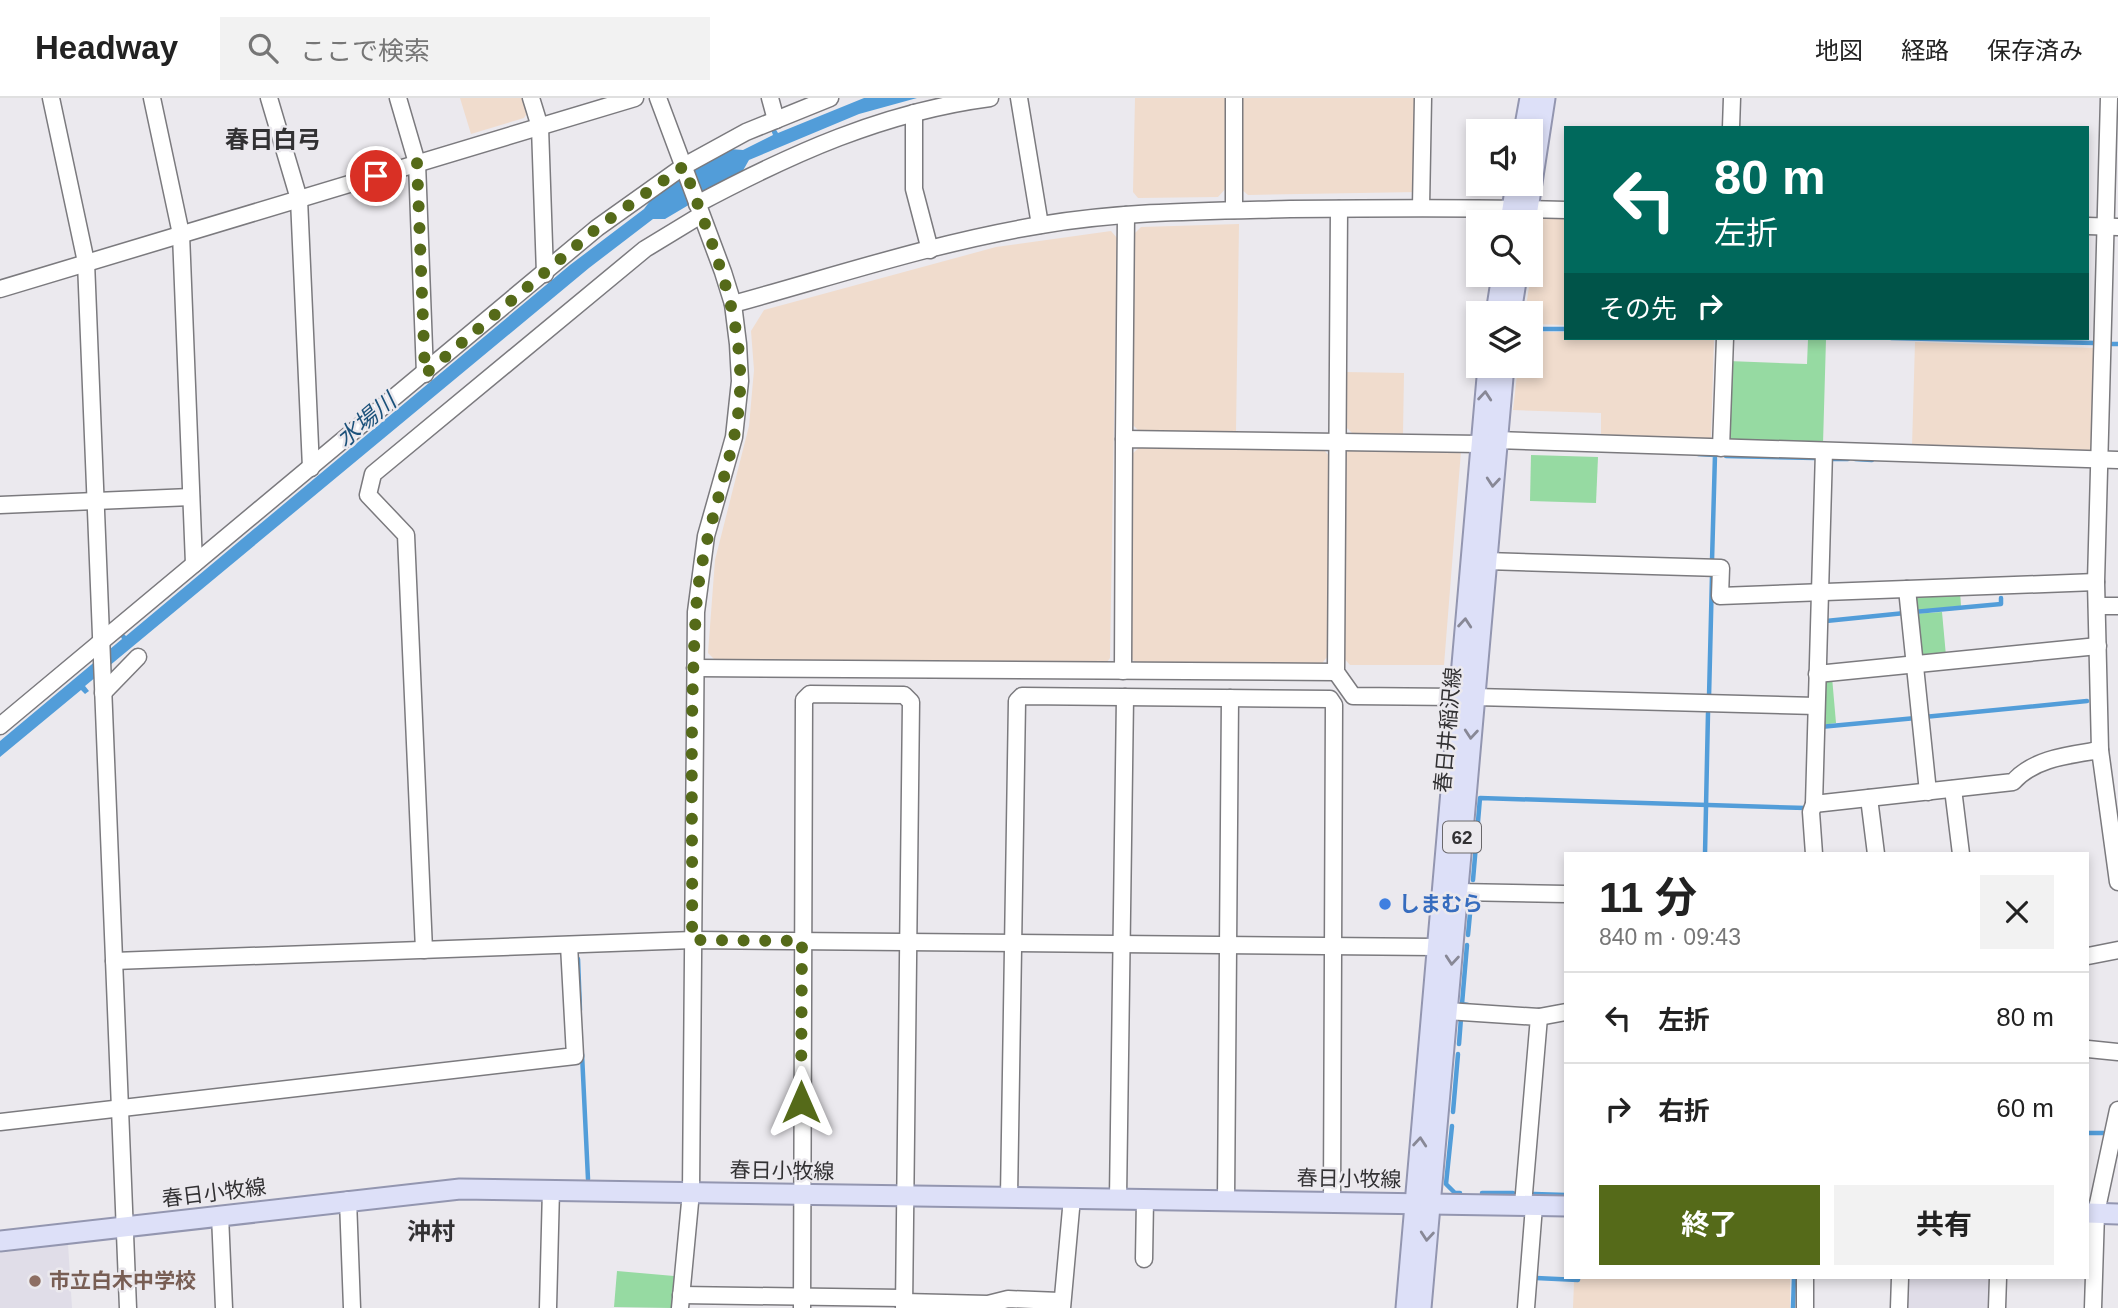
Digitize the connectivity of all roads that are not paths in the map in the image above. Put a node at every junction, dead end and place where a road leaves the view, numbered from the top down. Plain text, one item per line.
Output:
1 (51, 98) edge
2 (152, 98) edge
3 (269, 98) edge
4 (398, 98) edge
5 (531, 98) edge
6 (635, 98) edge
7 (658, 98) edge
8 (771, 98) edge
9 (830, 98) edge
10 (990, 98) edge
11 (1019, 98) edge
12 (1234, 98) edge
13 (1423, 98) edge
14 (1530, 98) edge
15 (1545, 98) edge
16 (1732, 98) edge
17 (2109, 98) edge
18 (914, 113) junction
19 (1526, 119) edge
20 (776, 120) junction
21 (1731, 126) edge
22 (540, 127) junction
23 (417, 163) junction
24 (684, 166) junction
25 (299, 199) junction
26 (1421, 207) junction
27 (699, 209) junction
28 (1339, 209) junction
29 (1234, 210) junction
30 (1520, 210) edge
31 (1564, 210) edge
32 (1466, 211) edge
33 (1543, 213) edge
34 (1126, 215) junction
35 (1040, 225) junction
36 (2089, 226) edge
37 (2111, 226) edge
38 (181, 234) junction
39 (930, 250) junction
40 (86, 262) junction
41 (545, 274) junction
42 (0, 289) edge
43 (733, 304) junction
44 (1725, 340) edge
45 (425, 374) junction
46 (1489, 378) edge
47 (1501, 378) edge
48 (1124, 439) junction
49 (1337, 441) junction
50 (1488, 442) junction
51 (1721, 448) junction
52 (1824, 452) junction
53 (2100, 460) junction
54 (2118, 460) edge
55 (311, 468) junction
56 (191, 497) junction
57 (97, 501) junction
58 (0, 505) edge
59 (1486, 561) junction
60 (194, 564) junction
61 (2096, 582) junction
62 (1907, 589) junction
63 (1820, 593) junction
64 (2097, 606) junction
65 (2118, 606) edge
66 (103, 644) junction
67 (2098, 646) junction
68 (138, 657) dead end
69 (1914, 665) junction
70 (695, 668) junction
71 (1123, 671) junction
72 (1335, 672) junction
73 (1817, 674) junction
74 (103, 690) junction
75 (1125, 697) junction
76 (1466, 697) junction
77 (1230, 698) junction
78 (1816, 706) junction
79 (0, 726) edge
80 (2100, 750) junction
81 (1953, 789) junction
82 (1928, 792) junction
83 (1869, 798) junction
84 (1814, 804) junction
85 (2114, 817) edge
86 (1814, 852) edge
87 (1876, 852) edge
88 (1961, 852) edge
89 (2118, 882) edge
90 (1457, 892) junction
91 (1564, 894) edge
92 (692, 940) junction
93 (802, 941) junction
94 (909, 942) junction
95 (1015, 943) junction
96 (1122, 944) junction
97 (569, 945) junction
98 (1228, 945) junction
99 (1333, 946) junction
100 (1436, 947) junction
101 (424, 950) junction
102 (2118, 950) edge
103 (2089, 956) edge
104 (114, 961) junction
105 (1447, 1011) junction
106 (1564, 1012) edge
107 (1539, 1017) junction
108 (2089, 1049) edge
109 (2118, 1052) edge
110 (120, 1108) junction
111 (2118, 1110) edge
112 (0, 1122) edge
113 (551, 1189) junction
114 (691, 1192) junction
115 (802, 1195) junction
116 (907, 1196) junction
117 (1009, 1197) junction
118 (1072, 1198) junction
119 (1118, 1199) junction
120 (1144, 1199) junction
121 (348, 1200) junction
122 (1226, 1200) junction
123 (1332, 1202) junction
124 (1422, 1203) junction
125 (1528, 1205) junction
126 (1564, 1206) edge
127 (2092, 1213) edge
128 (2118, 1214) edge
129 (220, 1215) junction
130 (125, 1227) junction
131 (0, 1241) edge
132 (1144, 1259) dead end
133 (1805, 1279) edge
134 (1900, 1279) edge
135 (1998, 1279) edge
136 (681, 1301) edge
137 (801, 1303) edge
138 (903, 1303) edge
139 (1061, 1304) edge
140 (128, 1308) edge
141 (224, 1308) edge
142 (352, 1308) edge
143 (548, 1308) edge
144 (1406, 1308) edge
145 (1421, 1308) edge
146 (1526, 1308) edge
147 (1805, 1308) edge
148 (1899, 1308) edge
149 (1997, 1308) edge
150 (2093, 1308) edge

1 - 40 street
2 - 38 street
3 - 25 street
4 - 23 street
5 - 22 street
6 - 22 street
7 - 24 street
8 - 20 street
9 - 20 street
10 - 18 street
11 - 35 street
12 - 29 street
13 - 26 street
14 - 19 main road
15 - 30 main road
16 - 21 street
17 - 37 street
18 - 27 street
18 - 39 street
20 - 24 street
22 - 23 street
22 - 41 street
23 - 25 street
23 - 45 street
24 - 27 street
24 - 41 street
25 - 38 street
25 - 55 street
26 - 28 street
26 - 32 street
27 - 43 street
27 - 101 street
28 - 29 street
28 - 49 street
29 - 34 street
31 - 33 street
34 - 35 street
34 - 48 street
35 - 39 street
36 - 37 street
37 - 53 street
38 - 40 street
38 - 56 street
39 - 43 street
40 - 42 street
40 - 57 street
41 - 45 street
43 - 70 street
44 - 51 street
45 - 55 street
50 -> 46 main road, 春日井稲沢線 / 62
47 - 50 main road, 春日井稲沢線 / 62
48 - 49 street
48 - 71 street
49 - 50 street
49 - 72 street
50 - 51 street
50 -> 59 main road, 春日井稲沢線 / 62
76 -> 50 main road, 春日井稲沢線 / 62
51 - 52 street
52 - 53 street
52 - 63 street
53 - 54 street
53 - 61 street
55 - 60 street
56 - 57 street
56 - 60 street
57 - 58 street
57 - 66 street
59 - 63 street
59 - 76 main road, 春日井稲沢線 / 62
60 - 66 street
61 - 62 street
61 - 64 street
62 - 63 street
62 - 69 street
63 - 73 street
64 - 65 street
64 - 67 street
66 - 74 street
66 - 79 street
67 - 69 street
67 - 80 street
68 - 74 street
69 - 73 street
69 - 82 street
70 - 71 street
70 - 92 street
71 - 72 street
72 - 76 street
73 - 78 street
74 - 104 street
75 - 77 street
75 - 95 street
75 - 96 street
76 - 78 street
76 -> 90 main road, 春日井稲沢線 / 62
76 - 100 main road, 春日井稲沢線 / 62
77 - 98 street
77 - 99 street
78 - 84 street
80 - 81 street
80 - 85 street
81 - 82 street
81 - 88 street
82 - 83 street
83 - 84 street
83 - 87 street
84 - 86 street
85 - 89 street
90 - 91 street
90 -> 105 main road, 春日井稲沢線 / 62
92 - 93 street
92 - 97 street
92 - 114 street
93 - 94 street
93 - 94 street
93 - 115 street
94 - 95 street
94 - 116 street
95 - 96 street
95 - 117 street
96 - 98 street
96 - 119 street
97 - 101 street
97 - 110 street
98 - 99 street
98 - 122 street
99 - 100 street
99 - 123 street
124 -> 100 main road, 春日井稲沢線 / 62
101 - 104 street
102 - 103 street
104 - 110 street
105 - 107 street
105 - 124 main road, 春日井稲沢線 / 62
106 - 107 street
107 - 125 street
108 - 109 street
110 - 112 street
110 - 130 street
111 - 127 street
113 - 114 main road, 春日小牧線
113 - 121 main road, 春日小牧線
113 - 143 street
114 - 115 main road, 春日小牧線
114 - 136 street
115 - 116 main road, 春日小牧線
115 - 137 street
116 - 117 main road, 春日小牧線
116 - 138 street
117 - 118 main road, 春日小牧線
118 - 119 main road, 春日小牧線
118 - 139 street
119 - 120 main road, 春日小牧線
120 - 122 main road, 春日小牧線
120 - 132 street
121 - 129 main road, 春日小牧線
121 - 142 street
122 - 123 main road, 春日小牧線
123 - 124 main road, 春日小牧線
124 - 125 main road, 春日小牧線
124 - 144 main road, 春日井稲沢線 / 62
124 -> 145 main road, 春日井稲沢線 / 62
125 - 126 main road, 春日小牧線
125 - 146 street
127 - 128 main road
127 - 150 street
129 - 130 main road, 春日小牧線
129 - 141 street
130 - 131 main road, 春日小牧線
130 - 140 street
133 - 147 street
134 - 148 street
135 - 149 street
136 - 137 street
137 - 138 street
138 - 139 street

